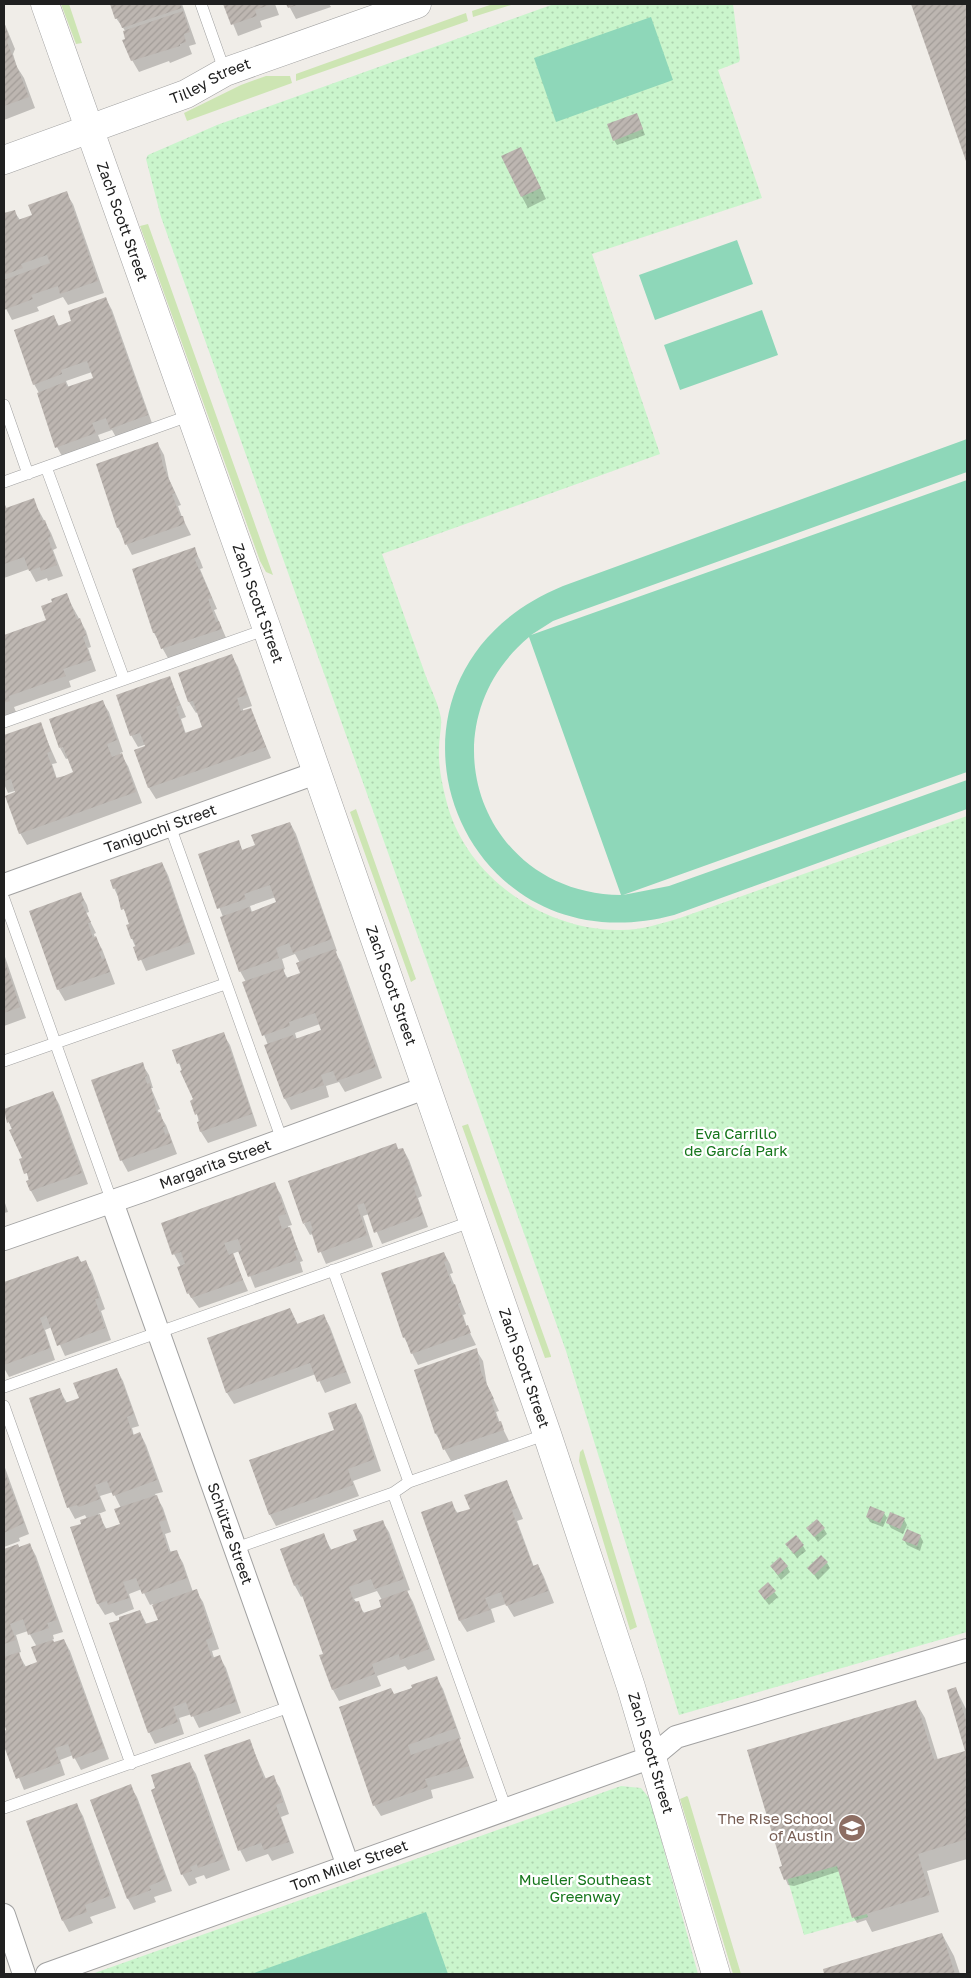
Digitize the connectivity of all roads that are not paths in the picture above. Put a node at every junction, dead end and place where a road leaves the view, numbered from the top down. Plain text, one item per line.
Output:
1 (44, 4) edge
2 (201, 4) edge
3 (417, 4) edge
4 (225, 72) junction
5 (90, 130) junction
6 (4, 160) edge
7 (4, 405) edge
8 (192, 415) junction
9 (46, 467) junction
10 (28, 474) junction
11 (4, 482) edge
12 (267, 629) junction
13 (124, 679) junction
14 (4, 722) edge
15 (316, 773) junction
16 (170, 826) junction
17 (4, 885) edge
18 (4, 899) edge
19 (225, 984) junction
20 (54, 1044) junction
21 (4, 1061) edge
22 (425, 1088) junction
23 (282, 1140) junction
24 (112, 1202) junction
25 (473, 1221) junction
26 (4, 1239) edge
27 (333, 1270) junction
28 (159, 1333) junction
29 (4, 1387) edge
30 (4, 1406) edge
31 (547, 1434) junction
32 (409, 1482) junction
33 (393, 1493) junction
34 (236, 1548) junction
35 (967, 1650) edge
36 (292, 1706) junction
37 (652, 1757) junction
38 (131, 1764) junction
39 (4, 1808) edge
40 (506, 1809) junction
41 (348, 1866) junction
42 (4, 1915) edge
43 (24, 1974) edge
44 (47, 1974) edge
45 (716, 1974) edge

1 - 5 street, Zach Scott Street
2 - 4 lane
3 - 4 street, Tilley Street
4 - 5 street, Tilley Street
5 - 6 street, Tilley Street
5 - 8 street, Zach Scott Street
7 - 10 lane
8 - 9 lane
8 - 12 street, Zach Scott Street
9 - 10 lane
9 - 13 lane
10 - 11 lane
12 - 13 lane
12 - 15 street, Zach Scott Street
13 - 14 lane
15 - 16 street, Taniguchi Street
15 - 22 street, Zach Scott Street
16 - 17 street, Taniguchi Street
16 - 19 lane
18 - 20 lane
19 - 20 lane
19 - 23 lane
20 - 21 lane
20 - 24 lane
22 - 23 street, Margarita Street
22 - 25 street, Zach Scott Street
23 - 24 street, Margarita Street
24 - 26 street, Margarita Street
24 - 28 street, Schütze Street
25 - 27 lane
25 - 31 street, Zach Scott Street
27 - 28 lane
27 - 32 lane
28 - 29 lane
28 - 34 street, Schütze Street
30 - 38 lane
31 - 32 lane
31 - 37 street, Zach Scott Street
32 - 33 lane
33 - 34 lane
33 - 40 lane
34 - 36 street, Schütze Street
35 - 37 street
36 - 38 lane
36 - 41 street, Schütze Street
37 - 40 street, Tom Miller Street
37 - 45 street, Zach Scott Street
38 - 39 lane
40 - 41 street, Tom Miller Street
41 - 44 street, Tom Miller Street
42 - 43 street

